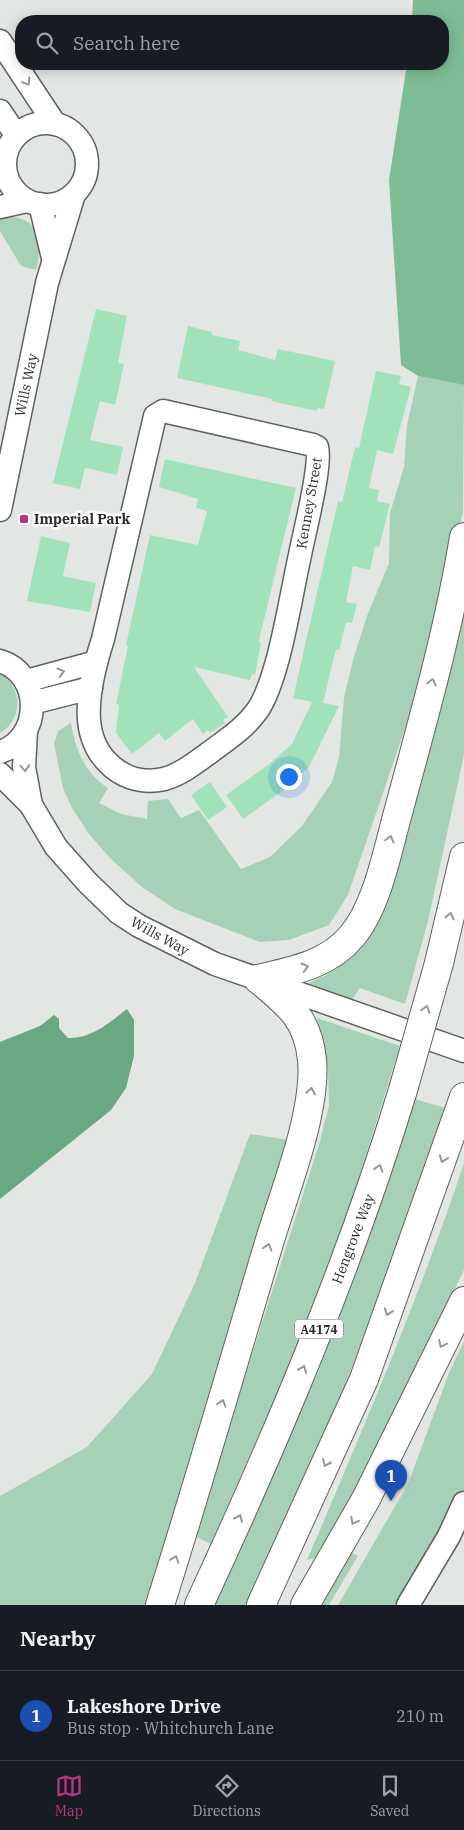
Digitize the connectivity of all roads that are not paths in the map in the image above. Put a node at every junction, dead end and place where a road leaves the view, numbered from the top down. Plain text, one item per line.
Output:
1 (0, 41) edge
2 (15, 64) edge
3 (19, 70) edge
4 (0, 111) edge
5 (55, 124) junction
6 (16, 136) junction
7 (2, 167) edge
8 (74, 194) junction
9 (34, 203) junction
10 (0, 206) edge
11 (53, 259) junction
12 (0, 510) edge
13 (464, 537) edge
14 (0, 661) edge
15 (96, 662) junction
16 (26, 681) junction
17 (91, 688) junction
18 (32, 703) junction
19 (26, 731) junction
20 (0, 752) edge
21 (0, 774) edge
22 (31, 805) junction
23 (464, 857) edge
24 (258, 979) junction
25 (464, 1050) edge
26 (462, 1105) edge
27 (464, 1301) edge
28 (464, 1503) edge
29 (160, 1605) edge
30 (199, 1605) edge
31 (261, 1605) edge
32 (305, 1605) edge
33 (408, 1605) edge

1 -> 2 street
3 -> 5 street
4 - 6 street
5 - 6 street
5 - 8 street
6 - 7 street
7 - 9 street
8 - 9 street
8 - 11 street, Wills Way
9 - 10 street
9 - 11 street, Wills Way
11 - 12 street, Wills Way
24 -> 13 highway
14 - 16 street
16 -> 15 street
15 - 17 street, Kenney Street
15 - 17 street, Kenney Street
16 - 18 street, Wills Way
17 - 18 street
18 - 19 street, Wills Way
19 - 20 street
19 -> 22 street, Wills Way
21 - 22 street, Wills Way
22 - 24 street, Wills Way
30 -> 23 highway, Hengrove Way / A4174, bridge
24 - 25 street, Wills Way
29 -> 24 highway
26 -> 31 highway
27 -> 32 highway
28 - 33 street

